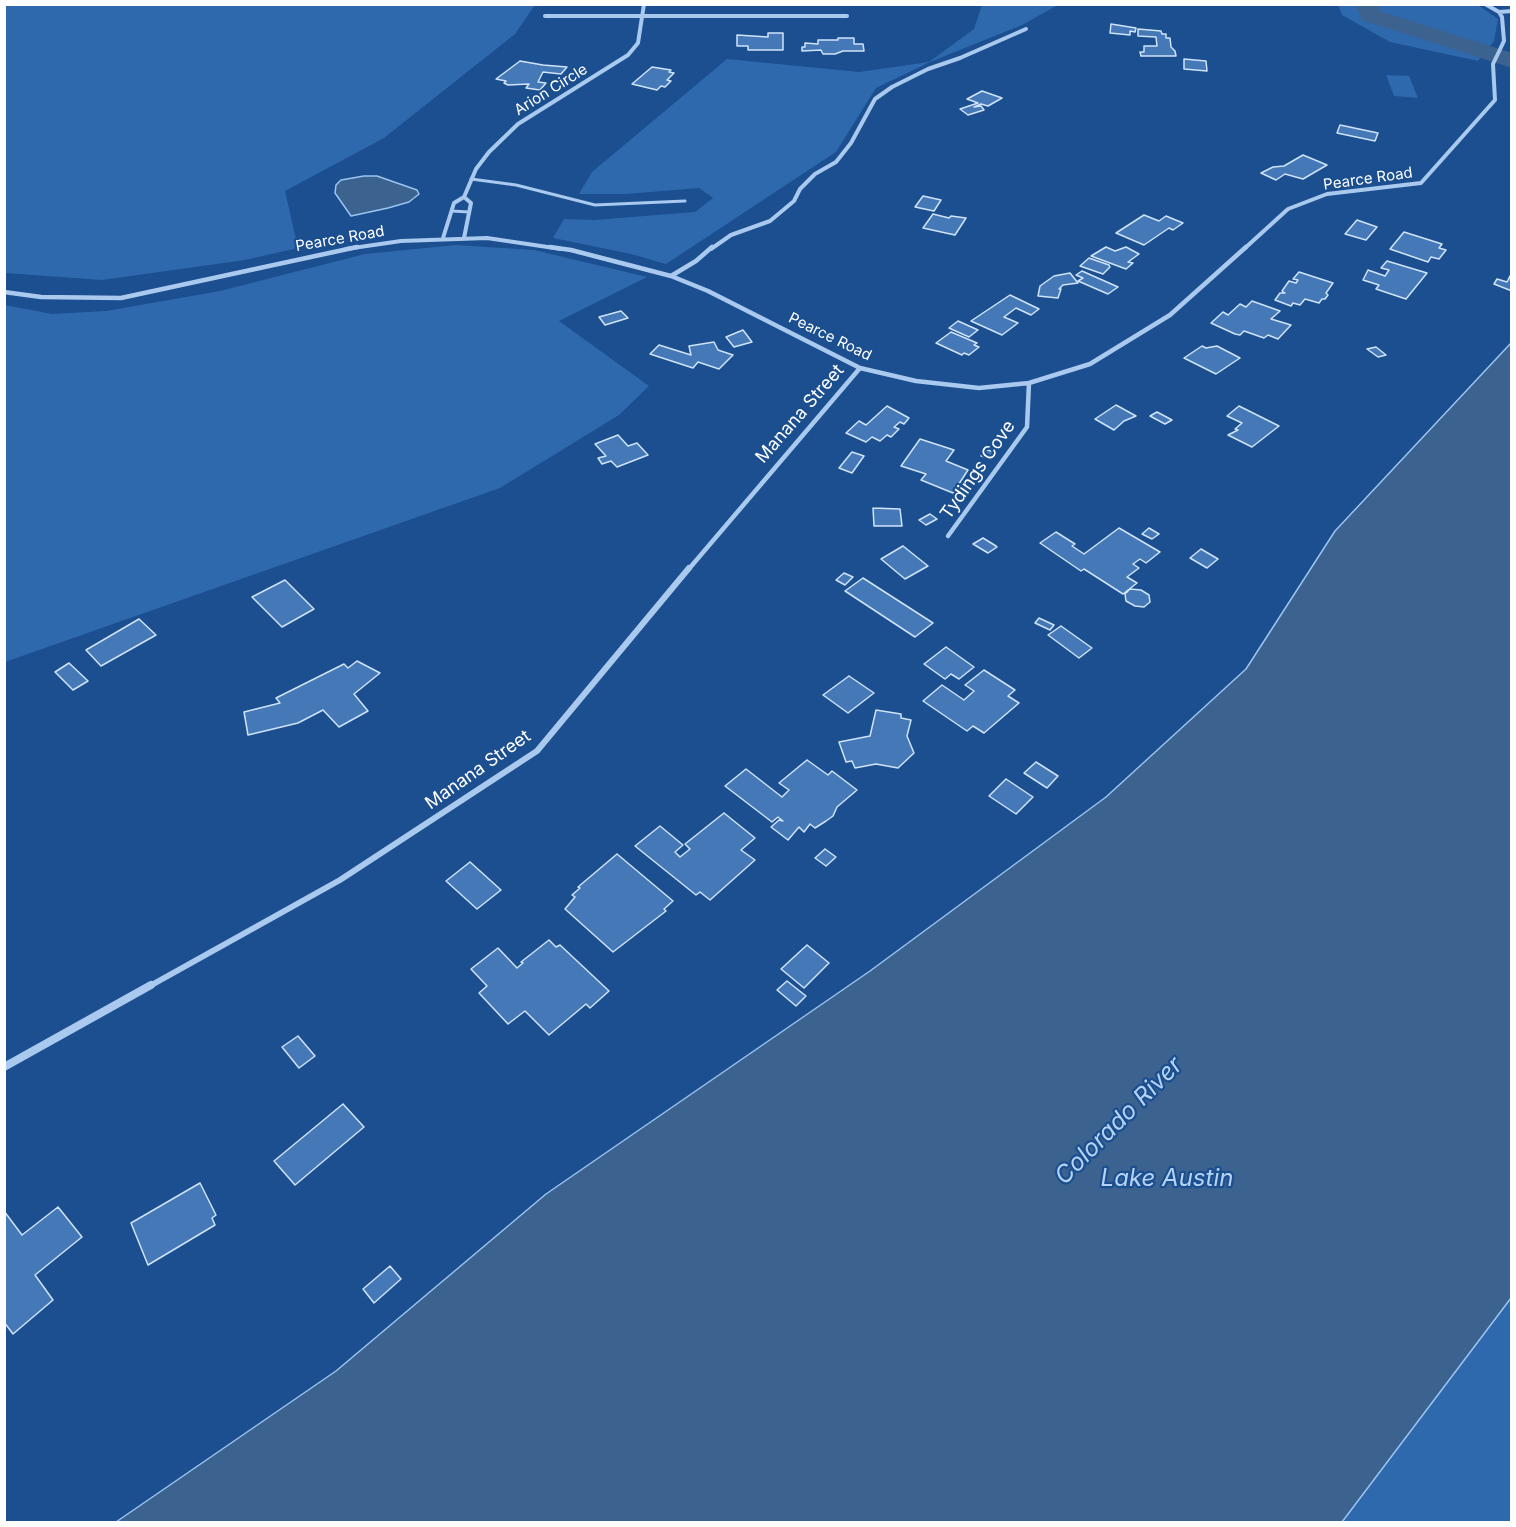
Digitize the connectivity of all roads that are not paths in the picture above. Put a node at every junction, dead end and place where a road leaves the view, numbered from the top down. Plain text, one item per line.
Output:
1 (644, 4) edge
2 (1485, 4) edge
3 (1512, 11) edge
4 (1499, 12) junction
5 (545, 16) dead end
6 (847, 16) dead end
7 (642, 17) junction
8 (1026, 30) dead end
9 (471, 179) junction
10 (464, 197) junction
11 (685, 201) dead end
12 (452, 211) junction
13 (469, 212) junction
14 (464, 237) junction
15 (443, 238) junction
16 (671, 276) junction
17 (4, 292) edge
18 (860, 368) junction
19 (1029, 383) junction
20 (948, 536) dead end
21 (4, 1067) edge

1 - 7 street, Arion Circle
2 - 4 street
3 - 4 street
4 - 19 street, Pearce Road
5 - 7 street
6 - 7 street
7 - 9 street, Arion Circle
8 - 16 street
9 - 10 street, Arion Circle
9 - 11 lane
10 - 12 street, Arion Circle
10 - 13 street
12 - 13 lane
12 - 15 street, Arion Circle
13 - 14 street
14 - 15 street, Pearce Road
14 - 16 street, Pearce Road
15 - 17 street, Pearce Road
16 - 18 street, Pearce Road
18 - 19 street, Pearce Road
18 - 21 street, Manana Street
19 - 20 street, Tydings Cove

